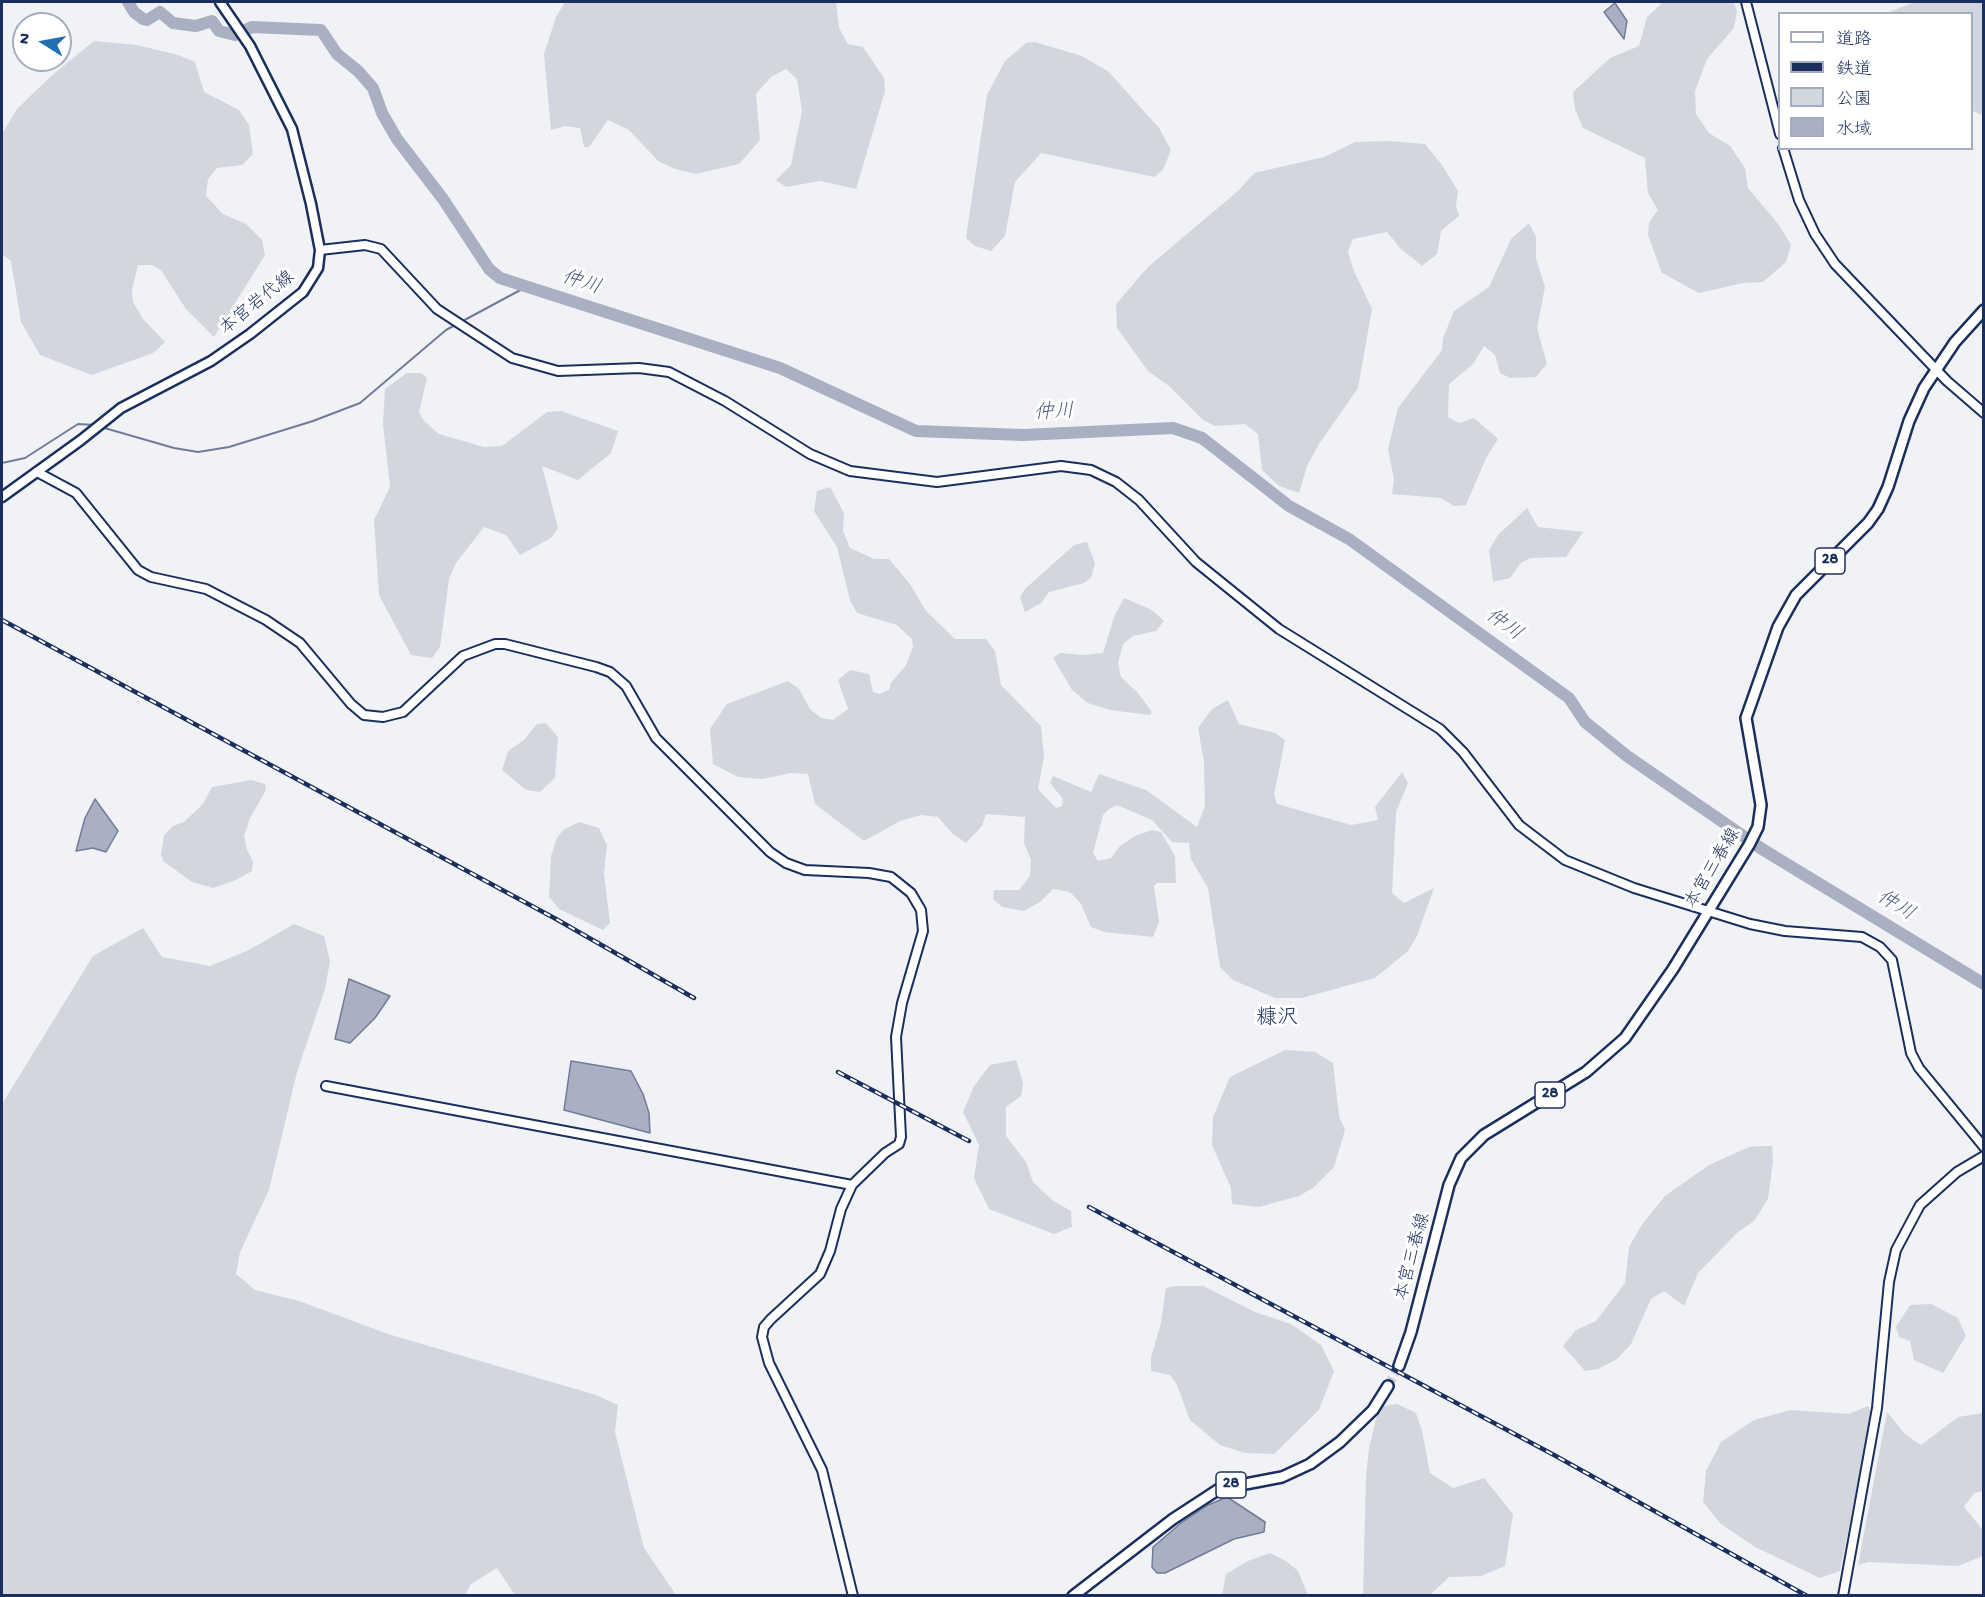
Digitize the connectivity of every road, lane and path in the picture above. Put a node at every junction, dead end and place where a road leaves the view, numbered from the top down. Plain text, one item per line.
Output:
1 (1746, 2) edge
2 (222, 3) edge
3 (1778, 130) edge
4 (1784, 150) edge
5 (320, 250) junction
6 (1983, 310) edge
7 (1936, 368) junction
8 (1983, 413) edge
9 (37, 472) junction
10 (2, 497) edge
11 (1708, 911) junction
12 (326, 1086) dead end
13 (1983, 1147) edge
14 (1983, 1156) edge
15 (852, 1185) junction
16 (1399, 1366) tunnel mouth
17 (1388, 1386) tunnel mouth
18 (854, 1596) edge
19 (1073, 1596) edge
20 (1843, 1596) edge

1 - 3 street
2 - 5 main road, 本宮岩代線
4 - 7 street
5 - 9 main road, 本宮岩代線
5 - 11 street
6 - 7 main road, 本宮三春線 / 28
7 - 8 street
7 - 11 main road, 本宮三春線 / 28
9 - 10 main road, 本宮岩代線
9 - 15 street
11 - 13 street
11 - 16 main road, 本宮三春線 / 28
12 - 15 street
14 - 20 street
15 - 18 street
17 - 19 main road, 28

